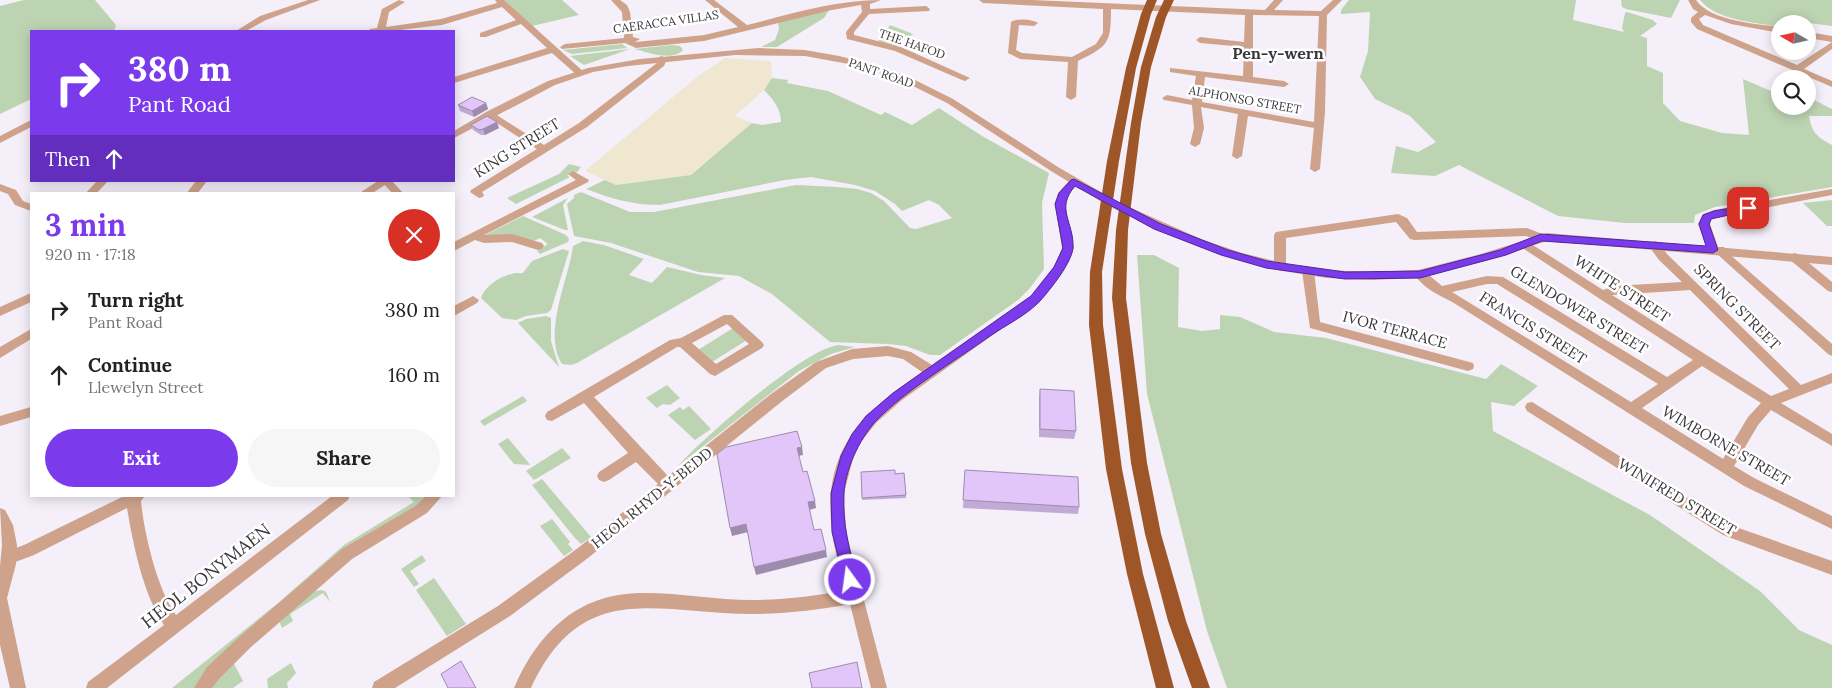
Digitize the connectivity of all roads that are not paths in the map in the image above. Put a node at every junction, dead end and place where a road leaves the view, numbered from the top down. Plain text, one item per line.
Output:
1 (316, 0) edge
2 (616, 0) edge
3 (709, 0) edge
4 (877, 0) edge
5 (983, 0) edge
6 (1216, 0) edge
7 (1279, 0) edge
8 (1338, 0) edge
9 (1692, 0) edge
10 (865, 1) edge
11 (1152, 1) edge
12 (401, 2) dead end
13 (500, 2) edge
14 (1168, 2) edge
15 (837, 3) edge
16 (1107, 6) junction
17 (926, 9) dead end
18 (866, 12) junction
19 (1704, 12) junction
20 (1224, 13) junction
21 (1250, 13) junction
22 (1269, 14) junction
23 (1323, 14) junction
24 (769, 15) dead end
25 (521, 21) junction
26 (1034, 23) dead end
27 (742, 25) junction
28 (1771, 28) edge
29 (242, 30) edge
30 (377, 30) edge
31 (384, 30) edge
32 (483, 35) dead end
33 (1816, 36) edge
34 (1832, 39) edge
35 (688, 40) junction
36 (1200, 40) dead end
37 (632, 43) junction
38 (1832, 45) edge
39 (1249, 46) junction
40 (566, 47) dead end
41 (554, 49) junction
42 (690, 56) junction
43 (662, 59) junction
44 (1073, 60) junction
45 (1798, 69) junction
46 (1173, 70) dead end
47 (580, 72) junction
48 (1201, 73) junction
49 (965, 78) dead end
50 (1248, 79) junction
51 (455, 80) edge
52 (1284, 84) dead end
53 (1832, 84) edge
54 (1071, 97) dead end
55 (1167, 98) dead end
56 (1196, 104) junction
57 (1243, 113) junction
58 (489, 114) junction
59 (30, 124) edge
60 (1319, 126) junction
61 (455, 134) edge
62 (0, 140) edge
63 (1195, 144) dead end
64 (543, 150) junction
65 (1237, 156) dead end
66 (1315, 169) dead end
67 (573, 174) dead end
68 (102, 182) edge
69 (201, 182) edge
70 (384, 182) edge
71 (387, 182) edge
72 (1074, 182) junction
73 (0, 187) edge
74 (92, 192) edge
75 (193, 192) edge
76 (367, 192) edge
77 (397, 192) edge
78 (1832, 192) edge
79 (479, 195) dead end
80 (30, 208) edge
81 (474, 236) junction
82 (1541, 238) junction
83 (1525, 244) junction
84 (1654, 245) junction
85 (455, 246) edge
86 (538, 246) dead end
87 (1716, 250) junction
88 (1794, 257) junction
89 (1832, 261) edge
90 (1280, 267) junction
91 (1308, 271) junction
92 (1420, 274) junction
93 (1693, 286) junction
94 (1832, 288) edge
95 (1439, 291) junction
96 (1602, 295) junction
97 (30, 297) edge
98 (473, 300) dead end
99 (455, 311) edge
100 (0, 312) edge
101 (30, 334) edge
102 (683, 342) junction
103 (1832, 351) edge
104 (0, 352) edge
105 (1702, 360) junction
106 (1468, 366) dead end
107 (931, 371) junction
108 (1832, 378) edge
109 (1668, 384) junction
110 (1798, 390) junction
111 (585, 396) junction
112 (1770, 402) junction
113 (1532, 407) dead end
114 (1631, 409) junction
115 (30, 412) edge
116 (552, 416) dead end
117 (0, 421) edge
118 (1832, 441) edge
119 (637, 454) junction
120 (1726, 467) junction
121 (604, 476) dead end
122 (669, 486) junction
123 (134, 497) edge
124 (342, 497) edge
125 (433, 497) edge
126 (0, 514) edge
127 (1832, 523) edge
128 (10, 557) junction
129 (1832, 568) edge
130 (0, 596) edge
131 (854, 596) junction
132 (0, 600) edge
133 (174, 626) junction
134 (18, 688) edge
135 (94, 688) edge
136 (202, 688) edge
137 (380, 688) edge
138 (522, 688) edge
139 (879, 688) edge
140 (1165, 688) edge
141 (1201, 688) edge

1 - 29 street
2 - 37 street
3 - 27 street
4 - 10 street
5 - 16 street
6 - 20 street
7 - 22 street
8 - 23 street
9 - 19 street
10 - 15 street
10 - 18 street, THE HAFOD
11 - 140 highway
12 - 30 street
13 - 25 street
13 - 31 street
14 - 141 highway
15 - 27 street
16 - 20 street
16 - 44 street
17 - 18 street, THE HAFOD
18 - 49 street, THE HAFOD
19 - 28 street
19 - 45 street
20 - 21 street
21 - 22 street
21 - 39 street
22 - 23 street
23 - 60 street
24 - 27 street, CAERACCA VILLAS
25 - 32 street
25 - 41 street
26 - 44 street
27 - 35 street
27 - 37 street, CAERACCA VILLAS
33 - 34 street
35 - 37 street
35 - 42 street
36 - 39 street
37 - 40 street, CAERACCA VILLAS
38 - 45 street
39 - 50 street
41 - 47 street
41 - 51 street
42 - 43 street, PANT ROAD
42 - 72 street, PANT ROAD
43 - 47 street, PANT ROAD
43 - 64 street, KING STREET
44 - 54 street
45 - 53 street
46 - 48 street
47 - 58 street, PANT ROAD
48 - 50 street
48 - 56 street
50 - 52 street
55 - 56 street, ALPHONSO STREET
56 - 57 street, ALPHONSO STREET
56 - 63 street
57 - 60 street, ALPHONSO STREET
57 - 65 street
58 - 61 street, PANT ROAD
58 - 64 street
59 - 62 street
60 - 66 street
64 - 79 street, KING STREET
67 - 81 street
68 - 74 street
69 - 75 street
70 - 76 street
71 - 77 street
72 - 90 street, PANT ROAD
72 - 107 street
73 - 80 street
78 - 87 street
81 - 85 street
81 - 86 street
82 - 83 street, PANT ROAD
82 - 84 street
82 - 90 street
83 - 92 street, PANT ROAD
83 - 96 street, WHITE STREET
84 - 87 street
84 - 93 street, SPRING STREET
87 - 88 street
87 - 103 street
88 - 89 street
88 - 94 street
90 - 91 street, PANT ROAD
91 - 92 street, PANT ROAD
91 - 106 street, IVOR TERRACE
92 - 95 street, FRANCIS STREET
93 - 96 street
93 - 110 street, SPRING STREET
95 - 109 street, GLENDOWER STREET
95 - 114 street, FRANCIS STREET
96 - 105 street, WHITE STREET
97 - 100 street
98 - 99 street
101 - 104 street
102 - 102 street
102 - 111 street
105 - 109 street
105 - 112 street, WHITE STREET
107 - 122 street, HEOL RHYD-Y-BEDD
107 - 131 street
108 - 110 street
109 - 114 street
110 - 112 street
111 - 116 street
111 - 119 street
112 - 118 street, WHITE STREET
112 - 120 street
113 - 129 street, WINIFRED STREET
114 - 120 street, WIMBORNE STREET
115 - 117 street
119 - 121 street
119 - 122 street
120 - 127 street, WIMBORNE STREET
122 - 137 street, HEOL RHYD-Y-BEDD
123 - 128 street
123 - 133 street
124 - 133 street, HEOL BONYMAEN
125 - 136 street
126 - 128 street
128 - 130 street
131 - 138 street
131 - 139 street
132 - 134 street
133 - 135 street, HEOL BONYMAEN

